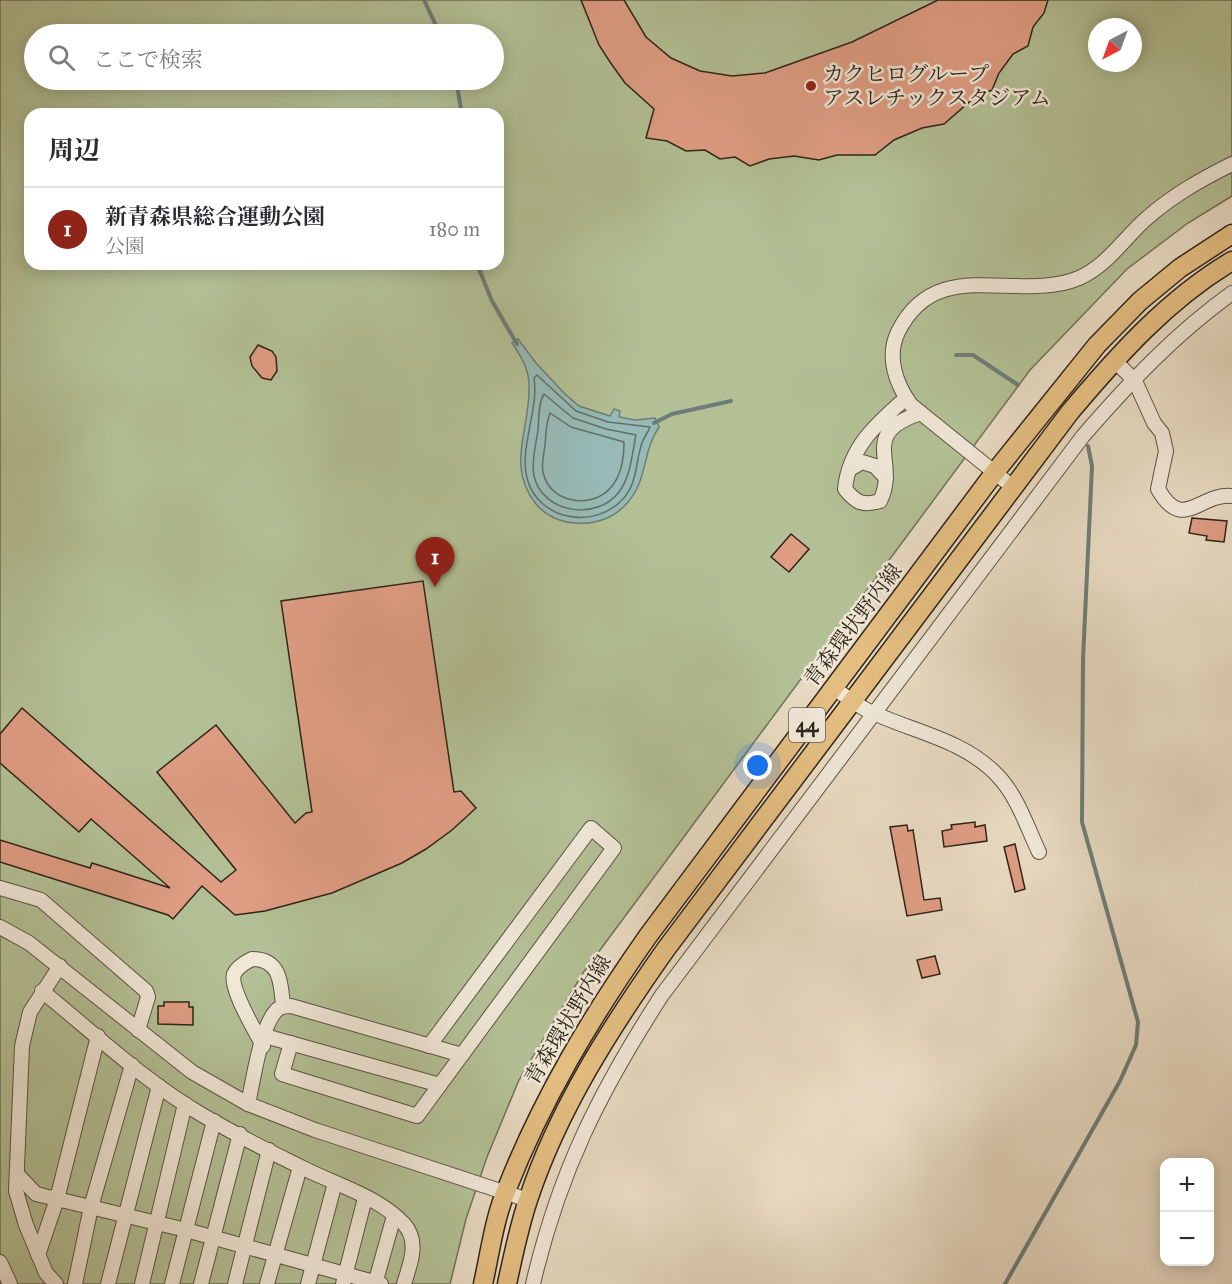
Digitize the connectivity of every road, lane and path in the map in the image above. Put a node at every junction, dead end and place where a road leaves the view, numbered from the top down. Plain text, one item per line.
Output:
1 (1232, 164) edge
2 (1232, 234) edge
3 (1232, 261) edge
4 (1232, 293) edge
5 (1114, 360) junction
6 (1132, 378) junction
7 (906, 398) junction
8 (921, 413) junction
9 (850, 469) junction
10 (995, 472) junction
11 (886, 478) junction
12 (1014, 488) junction
13 (1232, 496) edge
14 (834, 688) junction
15 (853, 702) junction
16 (874, 712) junction
17 (767, 778) junction
18 (785, 791) junction
19 (1039, 852) dead end
20 (0, 888) edge
21 (0, 927) edge
22 (60, 966) junction
23 (42, 991) junction
24 (283, 1006) junction
25 (138, 1030) junction
26 (98, 1036) junction
27 (264, 1041) junction
28 (291, 1043) junction
29 (429, 1046) junction
30 (462, 1055) junction
31 (132, 1065) junction
32 (440, 1085) junction
33 (159, 1086) junction
34 (185, 1104) junction
35 (248, 1104) junction
36 (214, 1121) junction
37 (240, 1134) junction
38 (269, 1150) junction
39 (300, 1167) junction
40 (17, 1174) junction
41 (335, 1183) junction
42 (505, 1192) junction
43 (36, 1194) junction
44 (365, 1197) junction
45 (57, 1199) junction
46 (528, 1200) junction
47 (91, 1207) junction
48 (21, 1209) junction
49 (125, 1215) junction
50 (394, 1216) junction
51 (156, 1223) junction
52 (186, 1230) junction
53 (215, 1238) junction
54 (245, 1246) junction
55 (275, 1254) junction
56 (38, 1255) junction
57 (0, 1262) edge
58 (313, 1265) junction
59 (344, 1279) edge
60 (10, 1284) edge
61 (56, 1284) edge
62 (75, 1284) edge
63 (108, 1284) edge
64 (142, 1284) edge
65 (172, 1284) edge
66 (201, 1284) edge
67 (234, 1284) edge
68 (267, 1284) edge
69 (309, 1284) edge
70 (377, 1284) edge
71 (404, 1284) edge
72 (483, 1284) edge
73 (507, 1284) edge
74 (533, 1284) edge

1 - 7 street
2 - 10 main road, 青森環状野内線 / 44
3 - 5 main road, 青森環状野内線 / 44
4 - 6 street
5 - 6 street
5 - 12 main road, 青森環状野内線 / 44
6 - 13 street
6 - 16 street
7 - 8 street
7 - 9 street
8 - 10 street
8 - 11 street
9 - 11 street
9 - 11 street
10 - 12 street
10 - 14 main road, 青森環状野内線 / 44
12 - 15 main road, 青森環状野内線 / 44
14 - 15 street
14 - 17 main road, 青森環状野内線 / 44
15 - 16 street
15 - 18 main road, 青森環状野内線 / 44
16 - 19 street
16 - 74 street
17 - 18 main road
17 - 42 main road, 青森環状野内線 / 44
18 - 46 main road, 青森環状野内線 / 44
20 - 25 street
21 - 22 street
22 - 23 street
22 - 25 street
23 - 26 street
23 - 40 street
24 - 27 street
24 - 27 street
24 - 29 street
25 - 35 street
26 - 31 street
26 - 45 street
27 - 28 street
27 - 35 street
28 - 32 street
28 - 32 street
29 - 30 street
29 - 30 street
30 - 32 street
31 - 33 street
31 - 47 street
33 - 34 street
33 - 49 street
34 - 36 street
34 - 51 street
35 - 42 street
36 - 37 street
36 - 52 street
37 - 38 street
37 - 53 street
38 - 39 street
38 - 54 street
39 - 41 street
39 - 55 street
40 - 43 street
40 - 48 street
41 - 44 street
41 - 58 street
42 - 46 street
42 - 72 main road, 青森環状野内線 / 44
43 - 45 street
43 - 48 street
44 - 50 street
44 - 59 street
45 - 47 street
45 - 56 street
46 - 73 main road, 青森環状野内線 / 44
47 - 49 street
47 - 62 street
48 - 56 street
49 - 51 street
49 - 63 street
50 - 70 street
50 - 71 street
51 - 52 street
51 - 64 street
52 - 53 street
52 - 65 street
53 - 54 street
53 - 66 street
54 - 55 street
54 - 67 street
55 - 58 street
55 - 68 street
56 - 61 street
57 - 60 street
58 - 59 street
58 - 69 street
59 - 70 street

